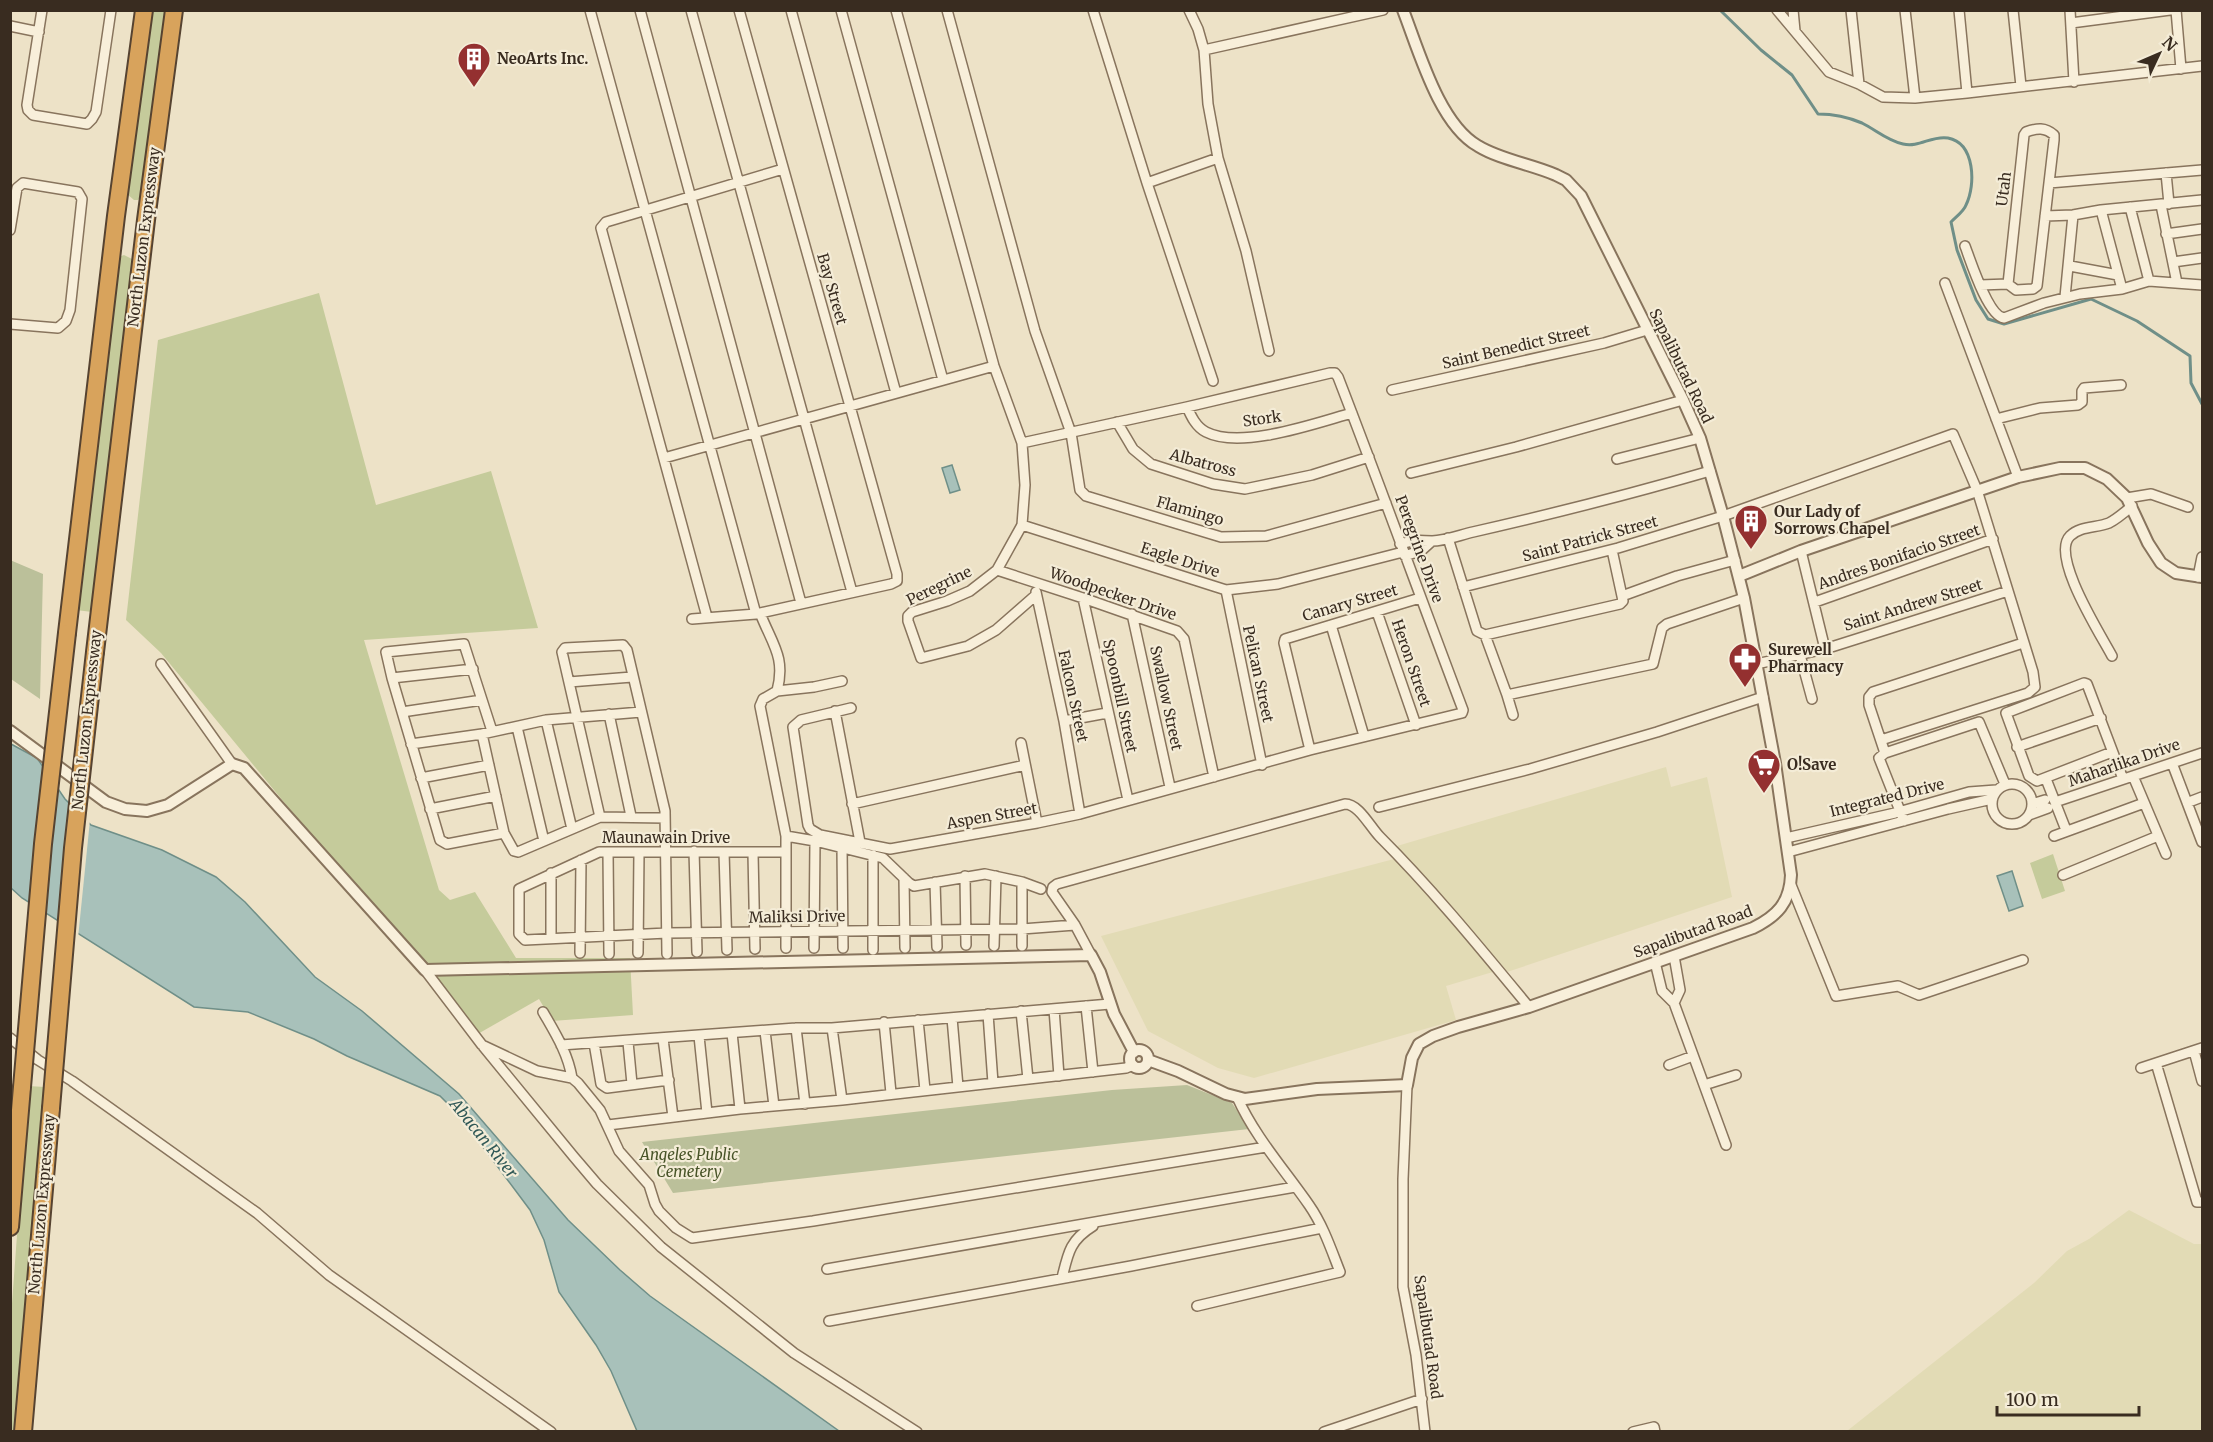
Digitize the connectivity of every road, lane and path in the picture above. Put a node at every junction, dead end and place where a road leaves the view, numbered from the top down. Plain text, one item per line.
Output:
1 (42, 10) edge
2 (111, 10) edge
3 (144, 10) edge
4 (174, 10) edge
5 (590, 10) edge
6 (640, 10) edge
7 (691, 10) edge
8 (739, 10) edge
9 (791, 10) edge
10 (841, 10) edge
11 (896, 10) edge
12 (946, 10) edge
13 (1093, 10) edge
14 (1189, 10) edge
15 (1383, 10) edge
16 (1403, 10) edge
17 (1777, 10) edge
18 (1793, 10) edge
19 (1851, 10) edge
20 (1905, 10) edge
21 (1959, 10) edge
22 (2013, 10) edge
23 (2070, 10) edge
24 (2170, 10) edge
25 (2176, 10) edge
26 (2071, 23) junction
27 (10, 26) edge
28 (1795, 31) junction
29 (39, 32) junction
30 (1204, 50) junction
31 (2202, 66) edge
32 (2181, 69) junction
33 (2074, 82) junction
34 (1859, 84) junction
35 (2021, 86) junction
36 (1967, 93) junction
37 (1914, 98) junction
38 (1218, 158) junction
39 (783, 169) junction
40 (2202, 170) edge
41 (2166, 173) junction
42 (739, 182) junction
43 (1147, 183) junction
44 (2049, 183) junction
45 (692, 196) junction
46 (2202, 200) edge
47 (2165, 205) junction
48 (2130, 207) junction
49 (645, 210) junction
50 (2101, 210) junction
51 (2073, 215) junction
52 (2045, 216) junction
53 (2202, 229) edge
54 (10, 230) edge
55 (2166, 234) junction
56 (1965, 246) dead end
57 (2202, 258) edge
58 (2173, 262) junction
59 (2070, 266) junction
60 (2118, 274) junction
61 (2149, 281) junction
62 (1945, 283) dead end
63 (2177, 283) junction
64 (2008, 284) junction
65 (1980, 285) junction
66 (2202, 285) edge
67 (2122, 289) junction
68 (2065, 297) junction
69 (10, 324) edge
70 (1647, 330) junction
71 (1269, 351) dead end
72 (994, 366) junction
73 (943, 380) junction
74 (1213, 381) dead end
75 (2121, 385) dead end
76 (1392, 390) dead end
77 (896, 393) junction
78 (1683, 400) junction
79 (849, 406) junction
80 (1187, 407) junction
81 (1352, 413) junction
82 (804, 419) junction
83 (1996, 419) junction
84 (1117, 422) junction
85 (754, 433) junction
86 (1071, 433) junction
87 (1700, 438) junction
88 (1022, 443) junction
89 (709, 446) junction
90 (1369, 457) junction
91 (664, 458) junction
92 (1617, 459) dead end
93 (1710, 471) junction
94 (1411, 473) dead end
95 (2019, 477) junction
96 (1977, 490) junction
97 (2130, 502) junction
98 (1386, 503) junction
99 (2188, 507) dead end
100 (1723, 516) junction
101 (1022, 525) junction
102 (1448, 538) junction
103 (1994, 539) junction
104 (1612, 550) junction
105 (1403, 551) junction
106 (1801, 551) junction
107 (2202, 556) edge
108 (1735, 560) junction
109 (997, 570) junction
110 (1739, 576) junction
111 (2200, 577) edge
112 (1036, 584) junction
113 (1463, 587) junction
114 (1226, 590) junction
115 (2008, 591) junction
116 (852, 592) junction
117 (1036, 595) junction
118 (1622, 596) junction
119 (1083, 598) junction
120 (1420, 598) junction
121 (1744, 598) junction
122 (1815, 602) junction
123 (801, 603) junction
124 (1377, 612) junction
125 (758, 614) junction
126 (1132, 614) junction
127 (707, 617) junction
128 (692, 619) dead end
129 (1331, 625) junction
130 (1485, 635) junction
131 (2024, 643) junction
132 (1825, 649) junction
133 (1800, 655) junction
134 (2112, 656) dead end
135 (161, 664) dead end
136 (1756, 664) junction
137 (473, 669) junction
138 (633, 677) junction
139 (392, 678) junction
140 (842, 681) dead end
141 (569, 682) junction
142 (777, 691) junction
143 (1507, 695) junction
144 (1763, 697) junction
145 (1812, 699) dead end
146 (482, 700) junction
147 (851, 708) dead end
148 (835, 711) junction
149 (402, 712) junction
150 (641, 712) junction
151 (1107, 713) junction
152 (609, 714) junction
153 (1513, 715) dead end
154 (577, 717) junction
155 (2101, 718) junction
156 (546, 720) junction
157 (1064, 721) junction
158 (1416, 724) junction
159 (517, 727) junction
160 (10, 731) edge
161 (492, 731) junction
162 (482, 734) junction
163 (1364, 736) junction
164 (1881, 740) junction
165 (1021, 743) dead end
166 (411, 744) junction
167 (2017, 747) junction
168 (1310, 750) junction
169 (2112, 752) junction
170 (1885, 753) junction
171 (2202, 753) edge
172 (2172, 763) junction
173 (232, 764) junction
174 (489, 765) junction
175 (1025, 765) junction
176 (1262, 765) junction
177 (2133, 776) junction
178 (1214, 777) junction
179 (421, 778) junction
180 (2046, 779) junction
181 (2123, 779) junction
182 (2005, 784) junction
183 (1170, 787) junction
184 (1996, 790) junction
185 (496, 796) junction
186 (2202, 798) edge
187 (1992, 799) junction
188 (1128, 800) junction
189 (2188, 802) junction
190 (2052, 803) junction
191 (2144, 803) junction
192 (852, 804) junction
193 (1927, 804) junction
194 (2032, 804) junction
195 (1379, 807) dead end
196 (430, 809) junction
197 (1900, 811) junction
198 (1080, 814) junction
199 (1930, 814) junction
200 (2030, 815) junction
201 (632, 816) junction
202 (600, 817) junction
203 (665, 818) junction
204 (1904, 821) junction
205 (1037, 823) junction
206 (572, 829) junction
207 (2066, 831) junction
208 (504, 833) junction
209 (786, 836) junction
210 (2054, 836) dead end
211 (2158, 836) junction
212 (1786, 838) junction
213 (2202, 840) edge
214 (544, 841) junction
215 (815, 841) junction
216 (860, 842) junction
217 (843, 848) junction
218 (666, 851) junction
219 (694, 851) junction
220 (608, 852) junction
221 (639, 852) junction
222 (724, 852) junction
223 (785, 852) junction
224 (1788, 852) junction
225 (753, 853) junction
226 (2166, 854) dead end
227 (873, 855) junction
228 (581, 860) junction
229 (551, 873) junction
230 (2063, 874) dead end
231 (965, 876) junction
232 (996, 876) junction
233 (904, 878) junction
234 (935, 882) junction
235 (1022, 882) junction
236 (1791, 885) junction
237 (1041, 889) dead end
238 (1075, 925) junction
239 (994, 929) junction
240 (1022, 929) junction
241 (937, 930) junction
242 (966, 930) junction
243 (814, 932) junction
244 (843, 932) junction
245 (873, 932) junction
246 (904, 932) junction
247 (667, 933) junction
248 (697, 933) junction
249 (726, 933) junction
250 (754, 933) junction
251 (786, 933) junction
252 (638, 935) junction
253 (609, 936) junction
254 (521, 937) joint
255 (580, 937) junction
256 (551, 938) junction
257 (966, 945) dead end
258 (994, 946) dead end
259 (1022, 946) dead end
260 (937, 947) dead end
261 (786, 948) dead end
262 (814, 948) dead end
263 (843, 948) dead end
264 (905, 948) dead end
265 (755, 949) dead end
266 (727, 950) dead end
267 (873, 950) dead end
268 (697, 952) dead end
269 (580, 953) dead end
270 (638, 953) dead end
271 (609, 954) dead end
272 (667, 954) dead end
273 (1091, 955) junction
274 (1674, 956) junction
275 (2023, 960) dead end
276 (1655, 962) junction
277 (425, 970) junction
278 (1674, 1003) junction
279 (1110, 1004) junction
280 (1086, 1006) junction
281 (1529, 1007) junction
282 (1054, 1009) junction
283 (543, 1011) dead end
284 (1021, 1011) junction
285 (988, 1014) junction
286 (952, 1018) junction
287 (918, 1020) junction
288 (884, 1022) junction
289 (796, 1028) junction
290 (832, 1028) junction
291 (765, 1030) junction
292 (732, 1033) junction
293 (699, 1036) junction
294 (10, 1038) edge
295 (663, 1039) junction
296 (628, 1042) junction
297 (594, 1043) junction
298 (482, 1045) junction
299 (561, 1045) junction
300 (2198, 1049) edge
301 (1134, 1052) junction
302 (1693, 1056) junction
303 (1148, 1060) junction
304 (2156, 1063) junction
305 (1133, 1065) junction
306 (1669, 1065) dead end
307 (2141, 1068) dead end
308 (1093, 1072) junction
309 (1736, 1075) dead end
310 (1059, 1076) junction
311 (572, 1078) junction
312 (1028, 1079) junction
313 (669, 1080) junction
314 (2202, 1081) edge
315 (993, 1083) junction
316 (632, 1084) junction
317 (1407, 1085) junction
318 (1704, 1085) junction
319 (958, 1087) junction
320 (925, 1090) junction
321 (891, 1093) junction
322 (1236, 1097) junction
323 (842, 1100) junction
324 (806, 1104) junction
325 (774, 1106) junction
326 (740, 1109) junction
327 (707, 1113) junction
328 (673, 1117) junction
329 (608, 1125) junction
330 (1725, 1145) dead end
331 (1266, 1147) junction
332 (1295, 1187) junction
333 (2200, 1202) edge
334 (1098, 1223) junction
335 (10, 1227) edge
336 (1322, 1228) junction
337 (827, 1269) dead end
338 (1062, 1278) junction
339 (1197, 1306) dead end
340 (829, 1321) dead end
341 (1422, 1399) junction
342 (23, 1431) edge
343 (551, 1431) edge
344 (917, 1431) edge
345 (1324, 1431) edge
346 (1425, 1431) edge
347 (1633, 1431) edge
348 (1655, 1431) edge

1 - 29 street
2 - 29 street
3 - 335 highway, North Luzon Expressway, bridge
4 - 342 highway, North Luzon Expressway, bridge
5 - 49 street
6 - 45 street
7 - 42 street
8 - 39 street, Bay Street
9 - 77 street
10 - 73 street
11 - 72 street, Peregrine
12 - 86 street, Flamingo
13 - 43 street
14 - 30 street
15 - 30 street
16 - 70 street, Sapalibutad Road
17 - 28 street
18 - 28 street
19 - 34 street
20 - 37 street
21 - 36 street
22 - 35 street
23 - 26 street
24 - 26 street
25 - 32 street
26 - 33 street
27 - 29 street
28 - 34 street
30 - 38 street
31 - 32 street
32 - 33 street
33 - 35 street
34 - 37 street
35 - 36 street
36 - 37 street
38 - 43 street
38 - 71 street
39 - 42 street
39 - 79 street, Bay Street
40 - 41 street
41 - 44 street
41 - 47 street
42 - 45 street
42 - 82 street
43 - 74 street
44 - 52 street
44 - 64 street, Utah
45 - 49 street
45 - 85 street
46 - 47 street
47 - 48 street
47 - 55 street
48 - 50 street
48 - 61 street
49 - 89 street
49 - 91 street
50 - 51 street
50 - 60 street
51 - 52 street
51 - 59 street
52 - 64 street
53 - 55 street
54 - 69 street
55 - 58 street
56 - 65 street
57 - 58 street
58 - 63 street
59 - 60 street
59 - 68 street
60 - 67 street
61 - 63 street
61 - 67 street
62 - 83 street
63 - 66 street
64 - 65 street
65 - 68 street
67 - 68 street
70 - 76 street, Saint Benedict Street
70 - 78 street, Sapalibutad Road
72 - 73 street
72 - 88 street, Peregrine
73 - 77 street
75 - 83 street
77 - 79 street
78 - 87 street, Sapalibutad Road
78 - 94 street
79 - 82 street
79 - 116 street, Bay Street
80 - 81 street, Stork
80 - 81 street, Peregrine Drive
80 - 84 street, Peregrine Drive
81 - 90 street, Peregrine Drive
82 - 85 street
82 - 116 street
83 - 95 street
84 - 86 street, Peregrine Drive
84 - 90 street, Albatross
85 - 89 street
85 - 123 street
86 - 88 street, Peregrine Drive
86 - 98 street, Flamingo
87 - 92 street
87 - 93 street, Sapalibutad Road
88 - 101 street, Peregrine
89 - 91 street
89 - 125 street
90 - 98 street, Peregrine Drive
91 - 127 street
93 - 100 street, Sapalibutad Road
93 - 102 street, Eagle Drive
95 - 96 street
95 - 97 street
96 - 100 street, Saint Patrick Street
96 - 103 street
96 - 106 street
97 - 99 street
97 - 111 street
97 - 134 street
98 - 105 street, Peregrine Drive
100 - 104 street, Saint Patrick Street
100 - 108 street, Sapalibutad Road
101 - 109 street, Peregrine
101 - 114 street, Eagle Drive
102 - 105 street, Eagle Drive
102 - 113 street
103 - 115 street
103 - 122 street, Andres Bonifacio Street
104 - 113 street, Saint Patrick Street
104 - 118 street
105 - 114 street, Eagle Drive
105 - 120 street, Peregrine Drive
106 - 110 street
106 - 122 street
107 - 111 street
108 - 110 street, Sapalibutad Road
108 - 118 street
109 - 112 street, Woodpecker Drive
109 - 117 street, Peregrine
110 - 121 street, Sapalibutad Road
112 - 117 street, Falcon Street
112 - 119 street, Woodpecker Drive
113 - 130 street
114 - 176 street, Pelican Street
115 - 131 street
115 - 132 street, Saint Andrew Street
116 - 123 street
117 - 157 street, Falcon Street
118 - 130 street
119 - 126 street, Woodpecker Drive
119 - 151 street, Spoonbill Street
120 - 124 street, Canary Street
120 - 158 street, Peregrine Drive
121 - 136 street, Sapalibutad Road
121 - 143 street
122 - 132 street
123 - 125 street
124 - 129 street, Canary Street
124 - 158 street, Heron Street
125 - 127 street
125 - 142 street
126 - 178 street, Woodpecker Drive
126 - 183 street, Swallow Street
127 - 128 street
129 - 163 street
129 - 168 street, Canary Street
130 - 143 street
131 - 164 street
131 - 164 street
132 - 133 street, Saint Andrew Street
133 - 136 street, Saint Andrew Street
133 - 145 street
135 - 173 street
136 - 144 street, Sapalibutad Road
137 - 139 street
137 - 139 street
137 - 146 street
138 - 141 street
138 - 141 street
138 - 150 street
139 - 149 street
140 - 142 street
141 - 154 street
142 - 209 street
143 - 153 street
144 - 195 street
144 - 212 street, Sapalibutad Road
146 - 149 street
146 - 161 street
147 - 148 street
148 - 192 street
148 - 216 street, Aspen Street
149 - 166 street
150 - 152 street
150 - 203 street
151 - 157 street
151 - 188 street, Spoonbill Street
152 - 154 street
152 - 201 street
154 - 156 street
154 - 202 street
155 - 167 street
155 - 167 street
155 - 169 street
156 - 159 street
156 - 206 street
157 - 198 street, Falcon Street
158 - 163 street, Peregrine Drive
159 - 161 street
159 - 214 street
160 - 173 street
161 - 162 street
162 - 166 street
162 - 174 street
163 - 168 street, Peregrine Drive
164 - 170 street
165 - 175 street
166 - 179 street
167 - 180 street
168 - 176 street, Peregrine Drive
169 - 180 street
169 - 181 street
170 - 182 street
170 - 197 street
171 - 172 street, Maharlika Drive
172 - 177 street, Maharlika Drive
172 - 189 street
173 - 277 street
174 - 179 street
174 - 185 street
175 - 192 street
175 - 205 street
176 - 178 street, Peregrine Drive
177 - 181 street, Maharlika Drive
177 - 191 street
178 - 183 street, Peregrine Drive
179 - 196 street
180 - 190 street
181 - 190 street, Maharlika Drive
182 - 184 street
182 - 194 street
183 - 188 street, Peregrine Drive
184 - 187 street
184 - 193 street, Integrated Drive
185 - 196 street
185 - 208 street
186 - 189 street
187 - 199 street, Integrated Drive
187 - 200 street
188 - 198 street, Aspen Street
189 - 213 street
190 - 194 street
190 - 200 street
190 - 207 street
191 - 207 street
191 - 211 street
192 - 216 street
193 - 197 street, Integrated Drive
193 - 199 street
194 - 200 street
196 - 208 street
197 - 204 street
197 - 212 street, Integrated Drive
198 - 205 street, Aspen Street
199 - 204 street, Integrated Drive
201 - 202 street
201 - 203 street
202 - 206 street
203 - 218 street
204 - 224 street, Integrated Drive
205 - 216 street, Aspen Street
206 - 214 street
207 - 210 street
208 - 214 street
209 - 215 street
209 - 223 street
211 - 226 street
211 - 230 street
212 - 224 street, Sapalibutad Road
215 - 217 street
215 - 243 street
217 - 227 street
217 - 244 street
218 - 219 street, Maunawain Drive
218 - 221 street, Maunawain Drive
218 - 247 street
219 - 222 street, Maunawain Drive
219 - 248 street
220 - 221 street, Maunawain Drive
220 - 228 street, Maunawain Drive
220 - 253 street
221 - 252 street
222 - 225 street, Maunawain Drive
222 - 249 street
223 - 225 street, Maunawain Drive
223 - 251 street
224 - 236 street, Sapalibutad Road
225 - 250 street
227 - 233 street
227 - 245 street
228 - 229 street, Maunawain Drive
228 - 255 street
229 - 254 street, Maunawain Drive
229 - 256 street
231 - 232 street
231 - 234 street
231 - 242 street
232 - 235 street
232 - 239 street
233 - 234 street
233 - 246 street
234 - 241 street
235 - 237 street
235 - 240 street
236 - 274 street, Sapalibutad Road
236 - 275 street
238 - 240 street, Maliksi Drive
238 - 273 street
238 - 281 street
239 - 240 street, Maliksi Drive
239 - 242 street, Maliksi Drive
239 - 258 street
240 - 259 street
241 - 242 street, Maliksi Drive
241 - 246 street, Maliksi Drive
241 - 260 street
242 - 257 street
243 - 244 street, Maliksi Drive
243 - 251 street, Maliksi Drive
243 - 262 street
244 - 245 street, Maliksi Drive
244 - 263 street
245 - 246 street, Maliksi Drive
245 - 267 street
246 - 264 street
247 - 248 street, Maliksi Drive
247 - 252 street, Maliksi Drive
247 - 272 street
248 - 249 street, Maliksi Drive
248 - 268 street
249 - 250 street, Maliksi Drive
249 - 266 street
250 - 251 street, Maliksi Drive
250 - 265 street
251 - 261 street
252 - 253 street, Maliksi Drive
252 - 270 street
253 - 255 street, Maliksi Drive
253 - 271 street
254 - 256 street, Maliksi Drive
255 - 256 street, Maliksi Drive
255 - 269 street
273 - 277 street
273 - 279 street
274 - 276 street, Sapalibutad Road
274 - 278 street
276 - 278 street
276 - 281 street, Sapalibutad Road
277 - 298 street
278 - 302 street
279 - 280 street
279 - 301 street
280 - 282 street
280 - 308 street
281 - 317 street, Sapalibutad Road
282 - 284 street
282 - 310 street
283 - 299 street
284 - 285 street
284 - 312 street
285 - 286 street
285 - 315 street
286 - 287 street
286 - 319 street
287 - 288 street
287 - 320 street
288 - 290 street
288 - 321 street
289 - 290 street
289 - 291 street
289 - 324 street
290 - 323 street
291 - 292 street
291 - 325 street
292 - 293 street
292 - 326 street
293 - 295 street
293 - 327 street
294 - 343 street
295 - 296 street
295 - 313 street
296 - 297 street
296 - 316 street
297 - 299 street
297 - 316 street
298 - 311 street
298 - 344 street
299 - 311 street
300 - 304 street
300 - 314 street
301 - 303 street
301 - 305 street
302 - 306 street
302 - 318 street
303 - 305 street
303 - 322 street
304 - 307 street
304 - 333 street
305 - 308 street
308 - 310 street
309 - 318 street
310 - 312 street
311 - 329 street
312 - 315 street
313 - 316 street
313 - 328 street
315 - 319 street
317 - 322 street
317 - 341 street, Sapalibutad Road
318 - 330 street
319 - 320 street
320 - 321 street
321 - 323 street
322 - 331 street
323 - 324 street
324 - 325 street
325 - 326 street
326 - 327 street
327 - 328 street
328 - 329 street
329 - 331 street
331 - 332 street
332 - 334 street
332 - 336 street
334 - 337 street
334 - 338 street
336 - 338 street
336 - 339 street
338 - 340 street
341 - 345 street
341 - 346 street, Sapalibutad Road
347 - 348 street

